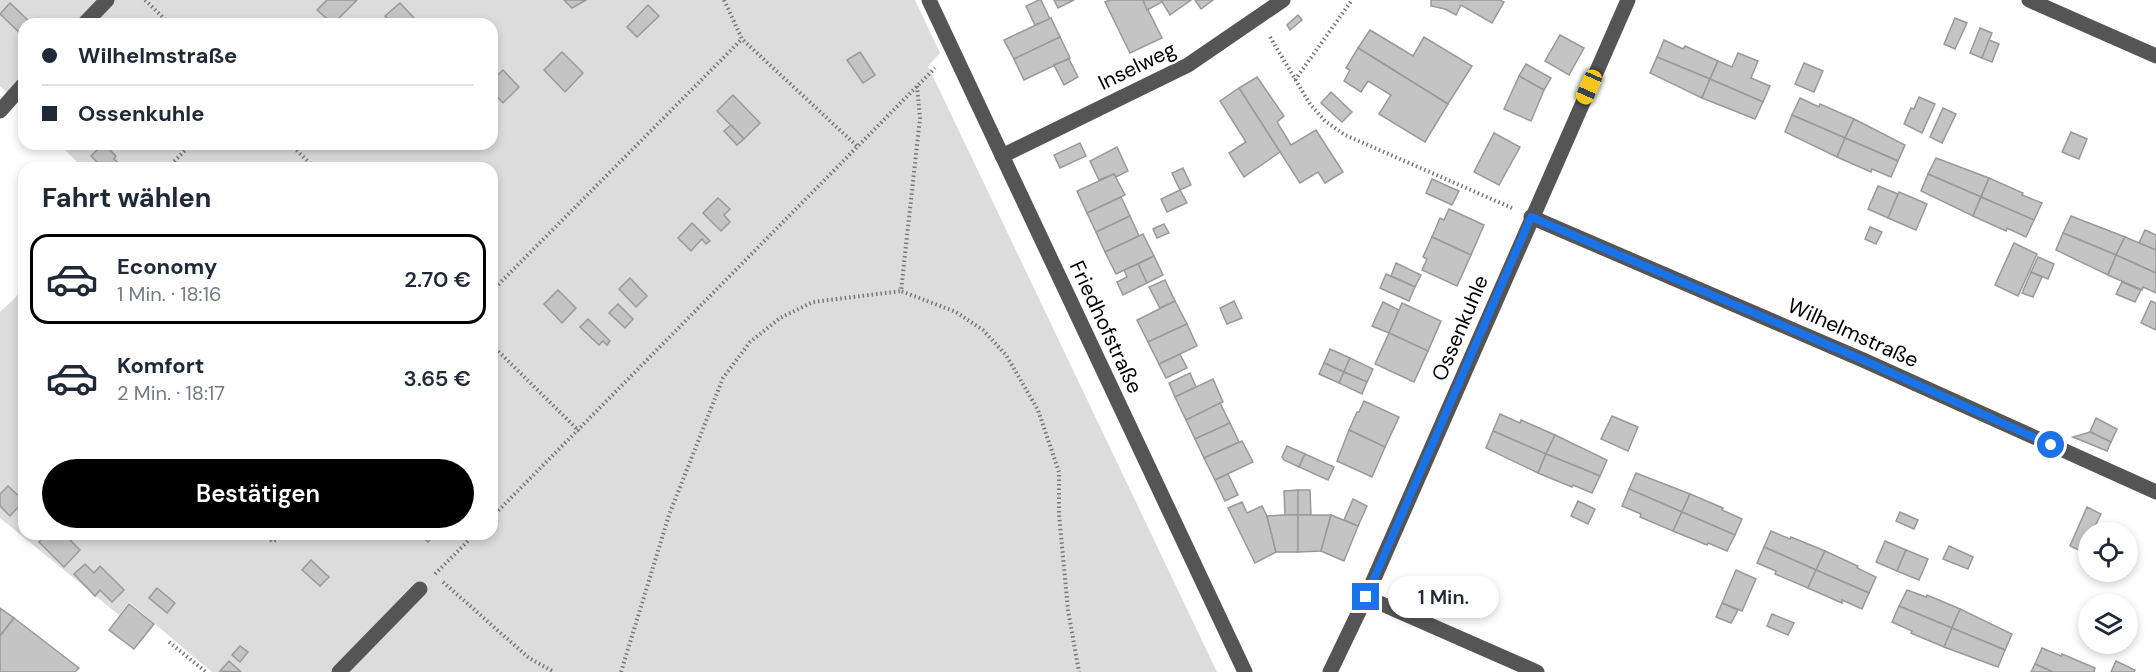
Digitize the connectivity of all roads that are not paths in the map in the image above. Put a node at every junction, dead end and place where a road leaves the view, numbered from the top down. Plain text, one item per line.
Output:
1 (107, 0) edge
2 (929, 0) edge
3 (1282, 0) edge
4 (1628, 0) edge
5 (2029, 0) edge
6 (90, 18) edge
7 (2156, 56) edge
8 (18, 91) edge
9 (0, 111) edge
10 (1002, 156) junction
11 (1531, 217) junction
12 (2156, 492) edge
13 (420, 590) dead end
14 (1366, 597) junction
15 (339, 672) edge
16 (1245, 672) edge
17 (1330, 672) edge
18 (1537, 672) edge

1 - 6 street
2 - 10 street, Friedhofstraße
3 - 10 street, Inselweg
4 - 11 street, Ossenkuhle
5 - 7 street
8 - 9 street
10 - 16 street, Friedhofstraße
11 - 12 street, Wilhelmstraße
11 - 14 street, Ossenkuhle
13 - 15 street
14 - 17 street, Ossenkuhle
14 - 18 street

